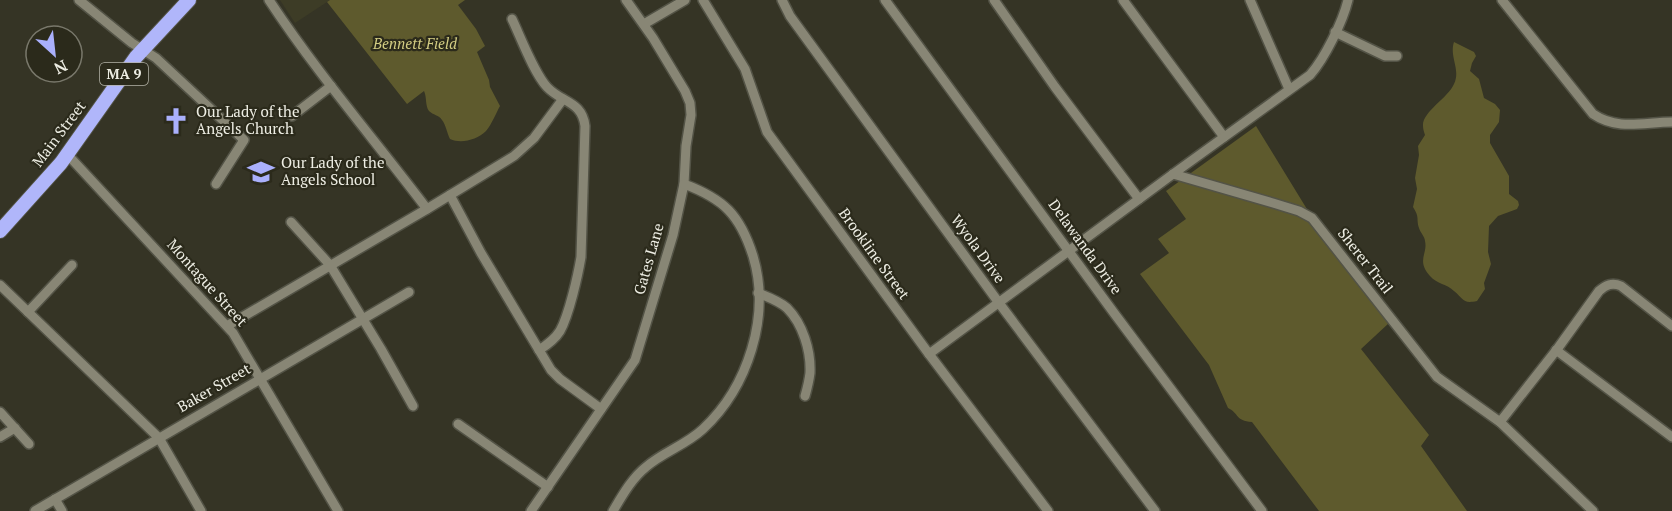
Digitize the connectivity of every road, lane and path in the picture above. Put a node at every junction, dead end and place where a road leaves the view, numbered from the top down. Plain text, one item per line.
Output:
1 (79, 0) edge
2 (189, 0) edge
3 (269, 0) edge
4 (626, 0) edge
5 (685, 0) edge
6 (703, 0) edge
7 (782, 0) edge
8 (885, 0) edge
9 (994, 0) edge
10 (1123, 0) edge
11 (1250, 0) edge
12 (1348, 0) edge
13 (1502, 0) edge
14 (512, 19) dead end
15 (644, 24) junction
16 (1335, 32) junction
17 (143, 51) junction
18 (1397, 56) dead end
19 (331, 86) junction
20 (1289, 90) junction
21 (564, 99) junction
22 (292, 116) dead end
23 (1672, 122) edge
24 (1224, 137) junction
25 (67, 154) junction
26 (1173, 174) junction
27 (216, 184) dead end
28 (684, 184) junction
29 (450, 195) junction
30 (1139, 199) junction
31 (427, 209) junction
32 (291, 222) dead end
33 (0, 231) edge
34 (1069, 251) junction
35 (330, 265) junction
36 (72, 266) dead end
37 (0, 285) edge
38 (409, 292) dead end
39 (758, 292) junction
40 (999, 303) junction
41 (28, 312) junction
42 (363, 319) junction
43 (227, 326) junction
44 (1672, 326) edge
45 (539, 350) junction
46 (1556, 350) junction
47 (929, 354) junction
48 (261, 378) junction
49 (805, 396) dead end
50 (413, 406) dead end
51 (601, 409) junction
52 (0, 412) edge
53 (1500, 422) junction
54 (458, 424) dead end
55 (15, 428) junction
56 (0, 437) edge
57 (1672, 437) edge
58 (159, 438) junction
59 (29, 444) dead end
60 (548, 487) junction
61 (55, 499) junction
62 (533, 510) edge
63 (34, 511) edge
64 (62, 511) edge
65 (201, 511) edge
66 (338, 511) edge
67 (613, 511) edge
68 (1048, 511) edge
69 (1155, 511) edge
70 (1262, 511) edge
71 (1593, 511) edge

1 - 17 street
2 - 17 highway, Main Street / MA 9
3 - 19 street
4 - 15 street, Gates Lane
5 - 15 street
6 - 47 street, Brookline Street
7 - 40 street, Wyola Drive
8 - 34 street, Delawanda Drive
9 - 30 street
10 - 24 street
11 - 20 street
12 - 16 street
13 - 23 street
14 - 21 street
15 - 28 street, Gates Lane
16 - 18 street
16 - 20 street
17 - 25 highway, Main Street / MA 9
17 - 27 street
19 - 22 street
19 - 31 street
20 - 24 street
21 - 29 street
21 - 45 street
24 - 26 street
25 - 33 highway, Main Street / MA 9
25 - 43 street, Montague Street
26 - 30 street
26 - 53 street, Sherer Trail
28 - 39 street
28 - 51 street, Gates Lane
29 - 31 street
29 - 45 street
30 - 34 street
31 - 35 street
32 - 35 street
34 - 40 street
34 - 70 street, Delawanda Drive
35 - 42 street
35 - 43 street
36 - 41 street
37 - 41 street
38 - 42 street, Baker Street
39 - 49 street
39 - 67 street
40 - 47 street
40 - 69 street, Wyola Drive
41 - 58 street
42 - 48 street, Baker Street
42 - 50 street
43 - 48 street, Montague Street
44 - 46 street
45 - 51 street
46 - 53 street
46 - 57 street
47 - 68 street, Brookline Street
48 - 58 street, Baker Street
48 - 66 street, Montague Street
51 - 60 street, Gates Lane
52 - 55 street
53 - 71 street, Sherer Trail
54 - 60 street
55 - 56 street
55 - 59 street
58 - 61 street, Baker Street
58 - 65 street
60 - 62 street, Gates Lane
61 - 63 street, Baker Street
61 - 64 street

